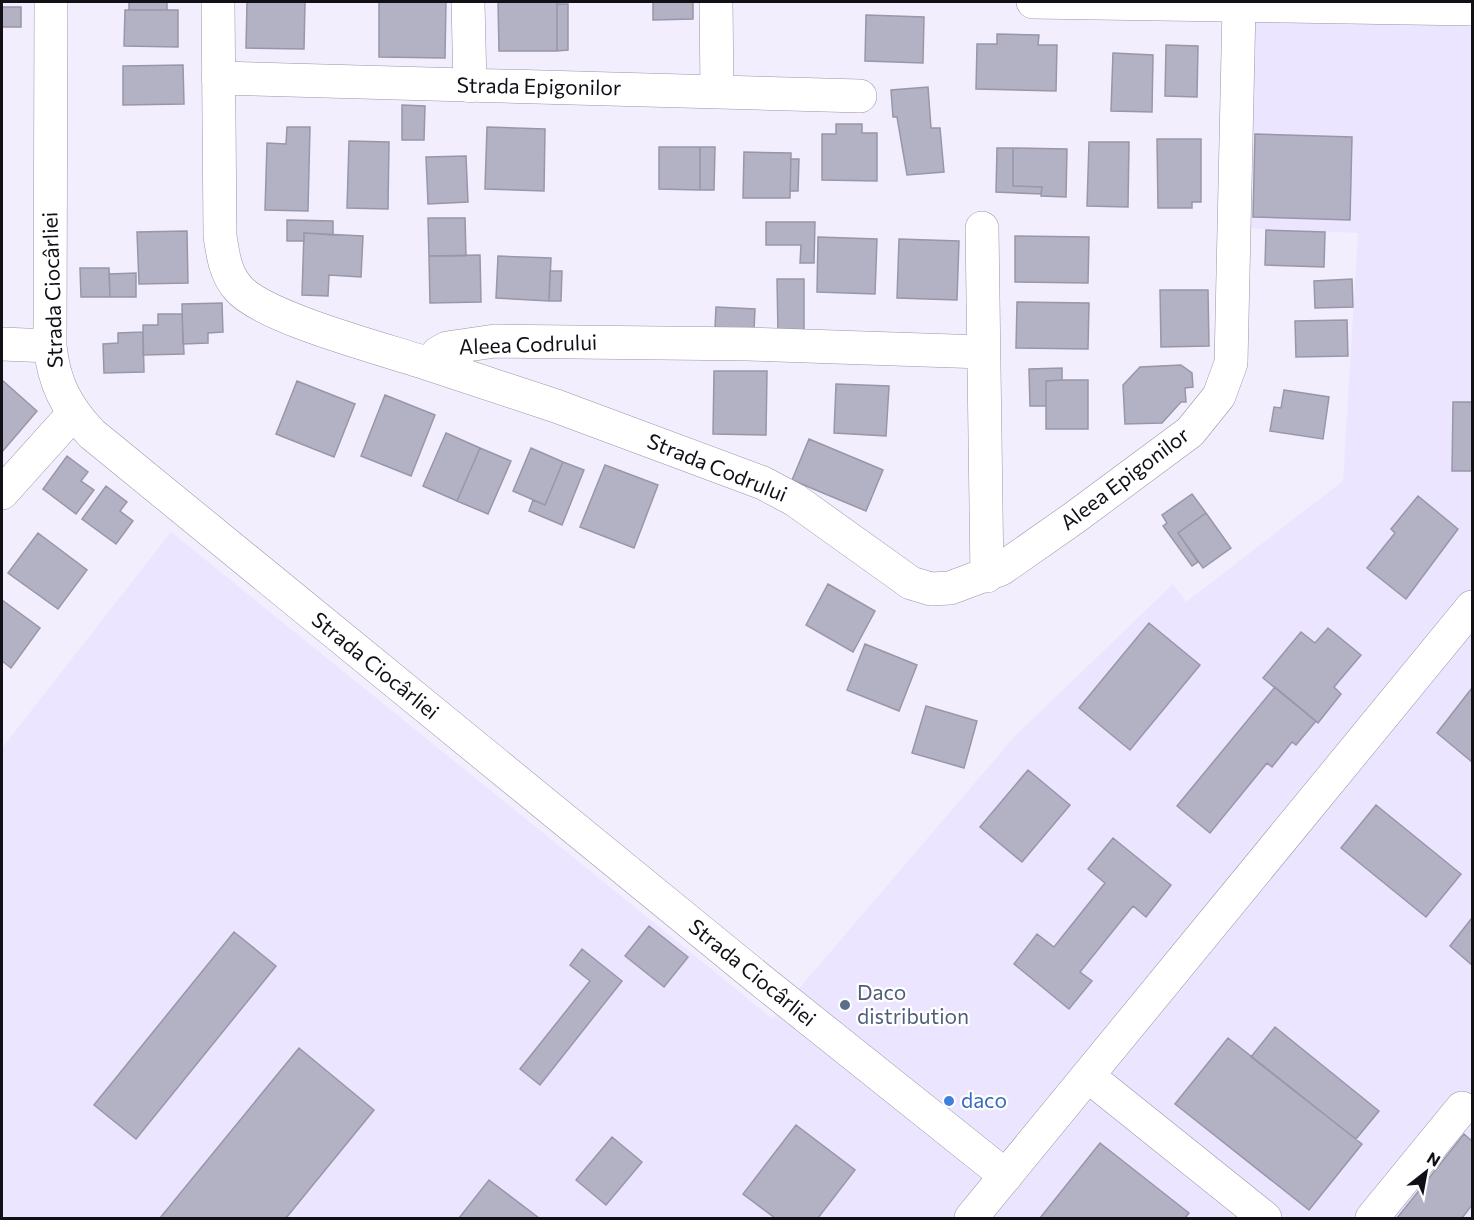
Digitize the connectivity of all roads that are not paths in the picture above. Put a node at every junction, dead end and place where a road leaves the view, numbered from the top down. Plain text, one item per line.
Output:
1 (51, 2) edge
2 (218, 2) edge
3 (468, 2) edge
4 (716, 2) edge
5 (1033, 2) edge
6 (1239, 7) junction
7 (1473, 9) edge
8 (218, 78) junction
9 (470, 86) junction
10 (717, 91) junction
11 (860, 96) dead end
12 (982, 228) dead end
13 (2, 344) edge
14 (50, 346) junction
15 (983, 352) junction
16 (429, 364) junction
17 (73, 414) junction
18 (2, 493) edge
19 (987, 576) junction
20 (1473, 607) edge
21 (1088, 1076) junction
22 (1462, 1108) dead end
23 (1006, 1176) junction
24 (971, 1218) edge
25 (1265, 1218) edge
26 (1372, 1218) edge

1 - 14 street, Strada Ciocârliei
2 - 8 street, Aleea Codrului
3 - 9 street
4 - 10 street
5 - 6 street
6 - 7 street
6 - 19 street, Aleea Epigonilor
8 - 9 street, Strada Epigonilor
8 - 16 street, Aleea Codrului
9 - 10 street, Strada Epigonilor
10 - 11 street, Strada Epigonilor
12 - 15 street
13 - 14 street
14 - 17 street, Strada Ciocârliei
15 - 16 street, Aleea Codrului
15 - 19 street
16 - 19 street, Strada Codrului
17 - 18 street
17 - 23 street, Strada Ciocârliei
20 - 21 street
21 - 23 street
21 - 25 street
22 - 26 street
23 - 24 street

